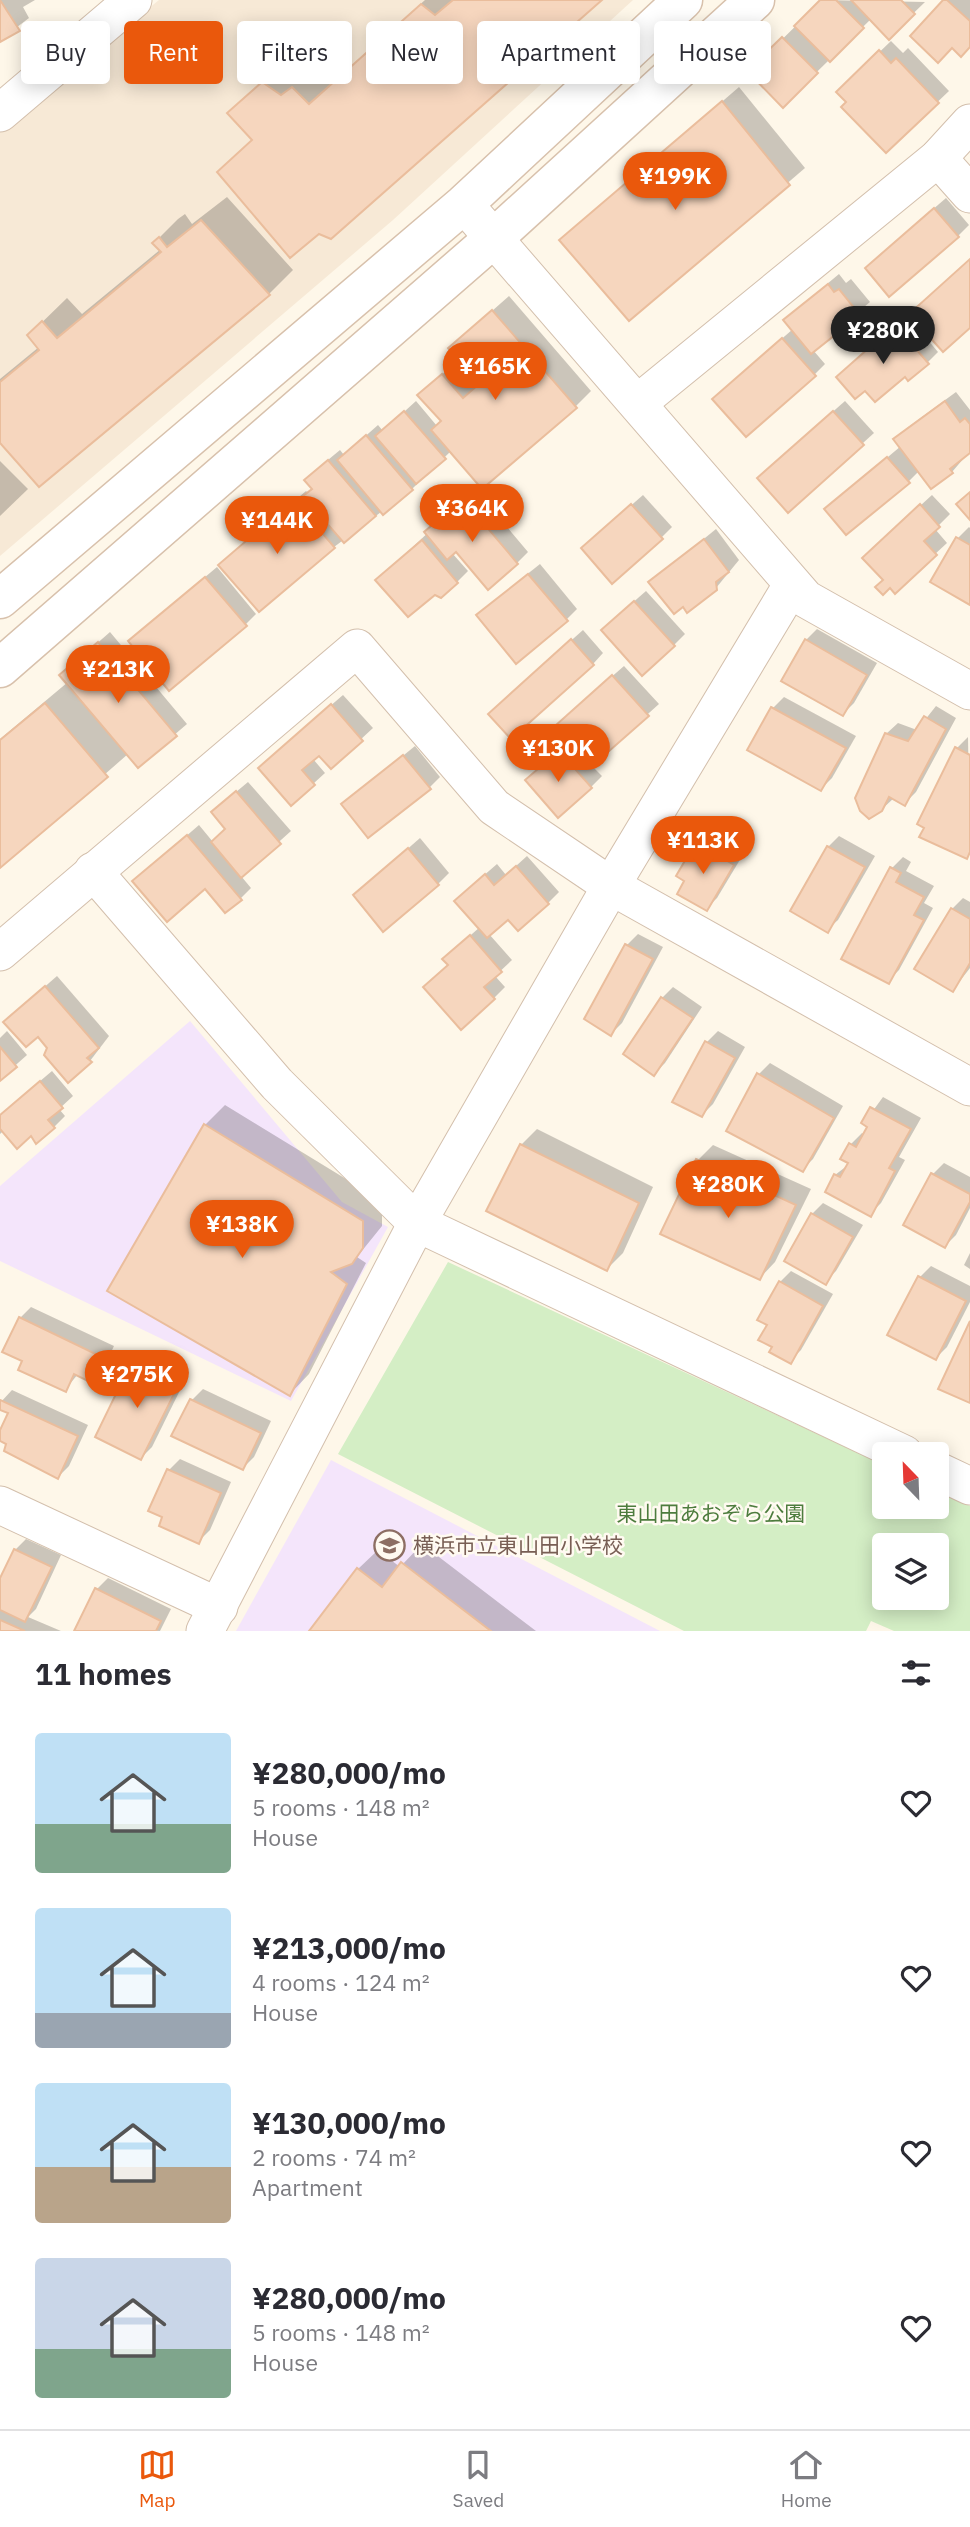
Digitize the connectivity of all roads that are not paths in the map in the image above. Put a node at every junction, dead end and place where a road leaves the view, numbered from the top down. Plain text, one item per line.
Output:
1 (133, 0) edge
2 (684, 0) edge
3 (755, 0) edge
4 (0, 113) edge
5 (970, 123) edge
6 (938, 158) junction
7 (970, 194) edge
8 (464, 204) junction
9 (495, 237) junction
10 (638, 403) junction
11 (792, 585) junction
12 (0, 599) edge
13 (0, 668) edge
14 (970, 691) edge
15 (93, 871) junction
16 (611, 886) junction
17 (0, 952) edge
18 (970, 1087) edge
19 (417, 1223) junction
20 (879, 1442) edge
21 (949, 1476) edge
22 (970, 1486) edge
23 (0, 1505) edge
24 (212, 1619) edge

1 - 4 street
2 - 8 street
3 - 9 street
5 - 6 street
6 - 7 street
6 - 10 street
8 - 9 street
8 - 12 street
9 - 10 street
9 - 13 street
10 - 11 street
11 - 14 street
11 - 16 street
15 - 16 street
15 - 17 street
15 - 19 street
16 - 18 street
16 - 19 street
19 - 20 street
19 - 24 street
21 - 22 street
23 - 24 street

